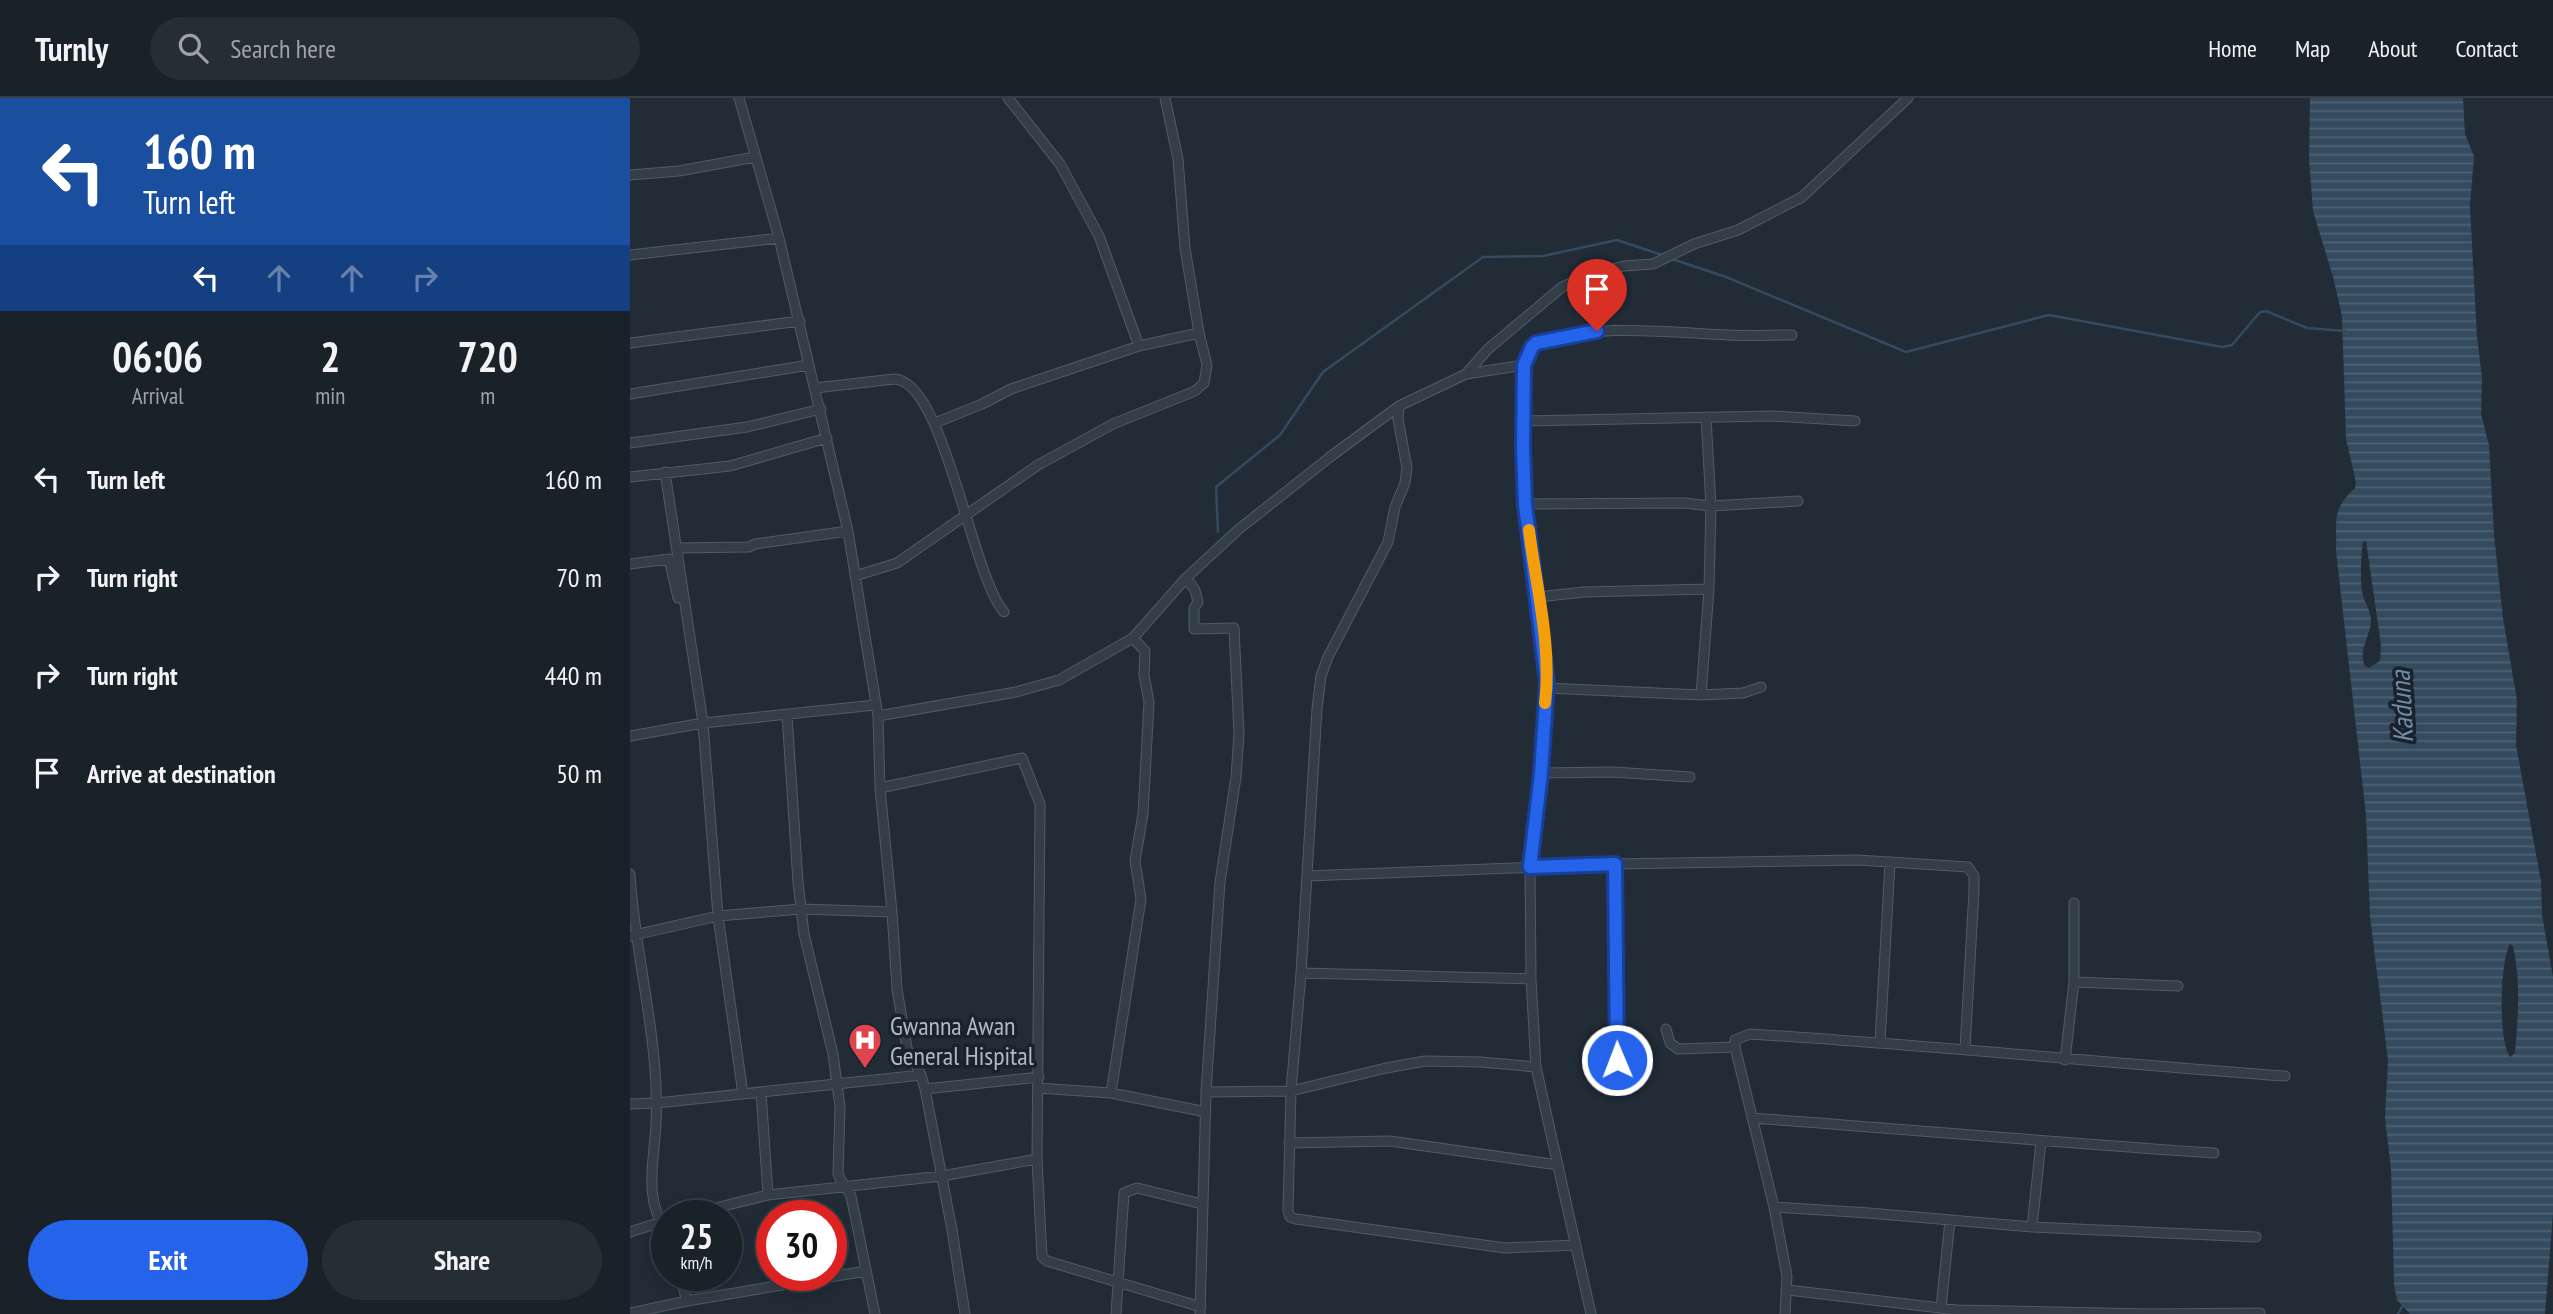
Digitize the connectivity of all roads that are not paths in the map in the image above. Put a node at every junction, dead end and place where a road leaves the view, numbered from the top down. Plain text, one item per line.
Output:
1 (739, 98) edge
2 (1008, 98) edge
3 (1165, 98) edge
4 (1908, 98) edge
5 (755, 157) junction
6 (630, 175) edge
7 (779, 238) junction
8 (630, 255) edge
9 (800, 321) junction
10 (630, 330) edge
11 (1199, 333) junction
12 (1793, 335) dead end
13 (630, 343) edge
14 (1139, 346) junction
15 (808, 365) junction
16 (1524, 365) junction
17 (1466, 374) junction
18 (815, 388) junction
19 (630, 394) edge
20 (1399, 406) junction
21 (821, 409) junction
22 (1706, 417) junction
23 (1522, 421) junction
24 (1855, 421) dead end
25 (935, 423) junction
26 (827, 438) junction
27 (630, 443) edge
28 (665, 472) junction
29 (630, 477) edge
30 (1798, 501) dead end
31 (1525, 504) junction
32 (1711, 506) junction
33 (966, 514) junction
34 (848, 531) junction
35 (630, 564) edge
36 (855, 576) junction
37 (1186, 578) junction
38 (1709, 589) junction
39 (1538, 597) junction
40 (1004, 612) dead end
41 (689, 637) junction
42 (1133, 638) junction
43 (695, 673) junction
44 (1761, 687) dead end
45 (1547, 688) junction
46 (1701, 695) junction
47 (875, 705) junction
48 (787, 715) junction
49 (878, 716) junction
50 (703, 723) junction
51 (630, 736) edge
52 (1541, 773) junction
53 (1690, 778) dead end
54 (880, 788) junction
55 (1890, 862) junction
56 (1615, 864) junction
57 (1530, 867) junction
58 (630, 874) edge
59 (1307, 876) junction
60 (2074, 903) dead end
61 (801, 909) junction
62 (892, 912) junction
63 (718, 916) junction
64 (633, 935) edge
65 (1301, 973) junction
66 (1531, 979) junction
67 (2074, 982) junction
68 (2178, 986) dead end
69 (1666, 1029) dead end
70 (1880, 1042) junction
71 (1735, 1047) junction
72 (1965, 1049) junction
73 (1617, 1060) dead end
74 (2066, 1060) junction
75 (1536, 1068) junction
76 (922, 1074) junction
77 (2285, 1076) dead end
78 (1039, 1077) junction
79 (837, 1083) junction
80 (1038, 1088) junction
81 (925, 1089) junction
82 (1291, 1091) junction
83 (761, 1092) junction
84 (1111, 1093) junction
85 (1206, 1093) junction
86 (743, 1094) junction
87 (657, 1103) junction
88 (630, 1104) edge
89 (1206, 1112) junction
90 (1752, 1118) junction
91 (2041, 1142) junction
92 (1289, 1143) junction
93 (2214, 1153) dead end
94 (1037, 1159) junction
95 (1558, 1165) junction
96 (942, 1177) junction
97 (847, 1186) junction
98 (768, 1195) junction
99 (652, 1200) edge
100 (742, 1201) edge
101 (1202, 1205) junction
102 (1774, 1208) junction
103 (1950, 1220) junction
104 (651, 1225) edge
105 (2032, 1227) junction
106 (630, 1232) edge
107 (2256, 1237) dead end
108 (1576, 1245) junction
109 (866, 1271) junction
110 (1119, 1285) junction
111 (1788, 1290) junction
112 (684, 1291) edge
113 (687, 1301) junction
114 (1941, 1308) junction
115 (1200, 1311) edge
116 (630, 1313) edge
117 (2260, 1313) edge
118 (875, 1314) edge
119 (965, 1314) edge
120 (1116, 1314) edge
121 (1591, 1314) edge
122 (1785, 1314) edge

1 - 5 street
2 - 14 street
3 - 11 street
4 - 17 street
5 - 6 street
5 - 7 street
7 - 8 street
7 - 9 street
9 - 13 street
9 - 15 street
10 - 13 street
11 - 14 street
11 - 33 street
12 - 16 street
14 - 25 street
15 - 18 street
15 - 19 street
16 - 17 street
16 - 23 street
17 - 20 street
18 - 21 street
18 - 25 street
20 - 37 street
20 - 59 street
21 - 26 street
21 - 27 street
22 - 23 street
22 - 24 street
22 - 32 street
23 - 31 street
25 - 33 street
26 - 28 street
26 - 34 street
28 - 29 street
28 - 41 street
30 - 32 street
31 - 32 street
31 - 39 street
32 - 38 street
33 - 36 street
33 - 40 street
34 - 36 street
34 - 41 street
35 - 43 street
36 - 47 street
37 - 42 street
37 - 85 street
38 - 39 street
38 - 46 street
39 - 45 street
41 - 43 street
42 - 49 street
42 - 84 street
43 - 50 street
44 - 46 street
45 - 46 street
45 - 52 street
47 - 48 street
47 - 49 street
48 - 50 street
48 - 61 street
49 - 54 street
50 - 51 street
50 - 63 street
52 - 53 street
52 - 57 street
54 - 62 street
54 - 78 street
55 - 56 street
55 - 70 street
55 - 72 street
56 - 57 street
56 - 73 street
57 - 59 street
57 - 66 street
58 - 64 street
59 - 65 street
60 - 67 street
61 - 62 street
61 - 63 street
61 - 79 street
62 - 76 street
63 - 64 street
63 - 86 street
64 - 87 street
65 - 66 street
65 - 82 street
66 - 75 street
67 - 68 street
67 - 74 street
69 - 71 street
70 - 71 street
70 - 72 street
71 - 90 street
72 - 74 street
74 - 77 street
75 - 82 street
75 - 95 street
76 - 79 street
76 - 81 street
78 - 80 street
78 - 81 street
79 - 83 street
79 - 97 street
80 - 84 street
80 - 94 street
81 - 96 street
82 - 85 street
82 - 92 street
83 - 86 street
83 - 98 street
84 - 89 street
85 - 89 street
86 - 87 street
87 - 88 street
87 - 99 street
89 - 101 street
90 - 91 street
90 - 102 street
91 - 93 street
91 - 105 street
92 - 95 street
92 - 108 street
94 - 96 street
94 - 110 street
95 - 108 street
96 - 97 street
96 - 119 street
97 - 98 street
97 - 109 street
98 - 100 street
101 - 110 street
101 - 115 street
102 - 103 street
102 - 111 street
103 - 105 street
103 - 114 street
104 - 106 street
105 - 107 street
108 - 121 street
109 - 113 street
109 - 118 street
110 - 115 street
110 - 120 street
111 - 114 street
111 - 122 street
112 - 113 street
113 - 116 street
114 - 117 street

